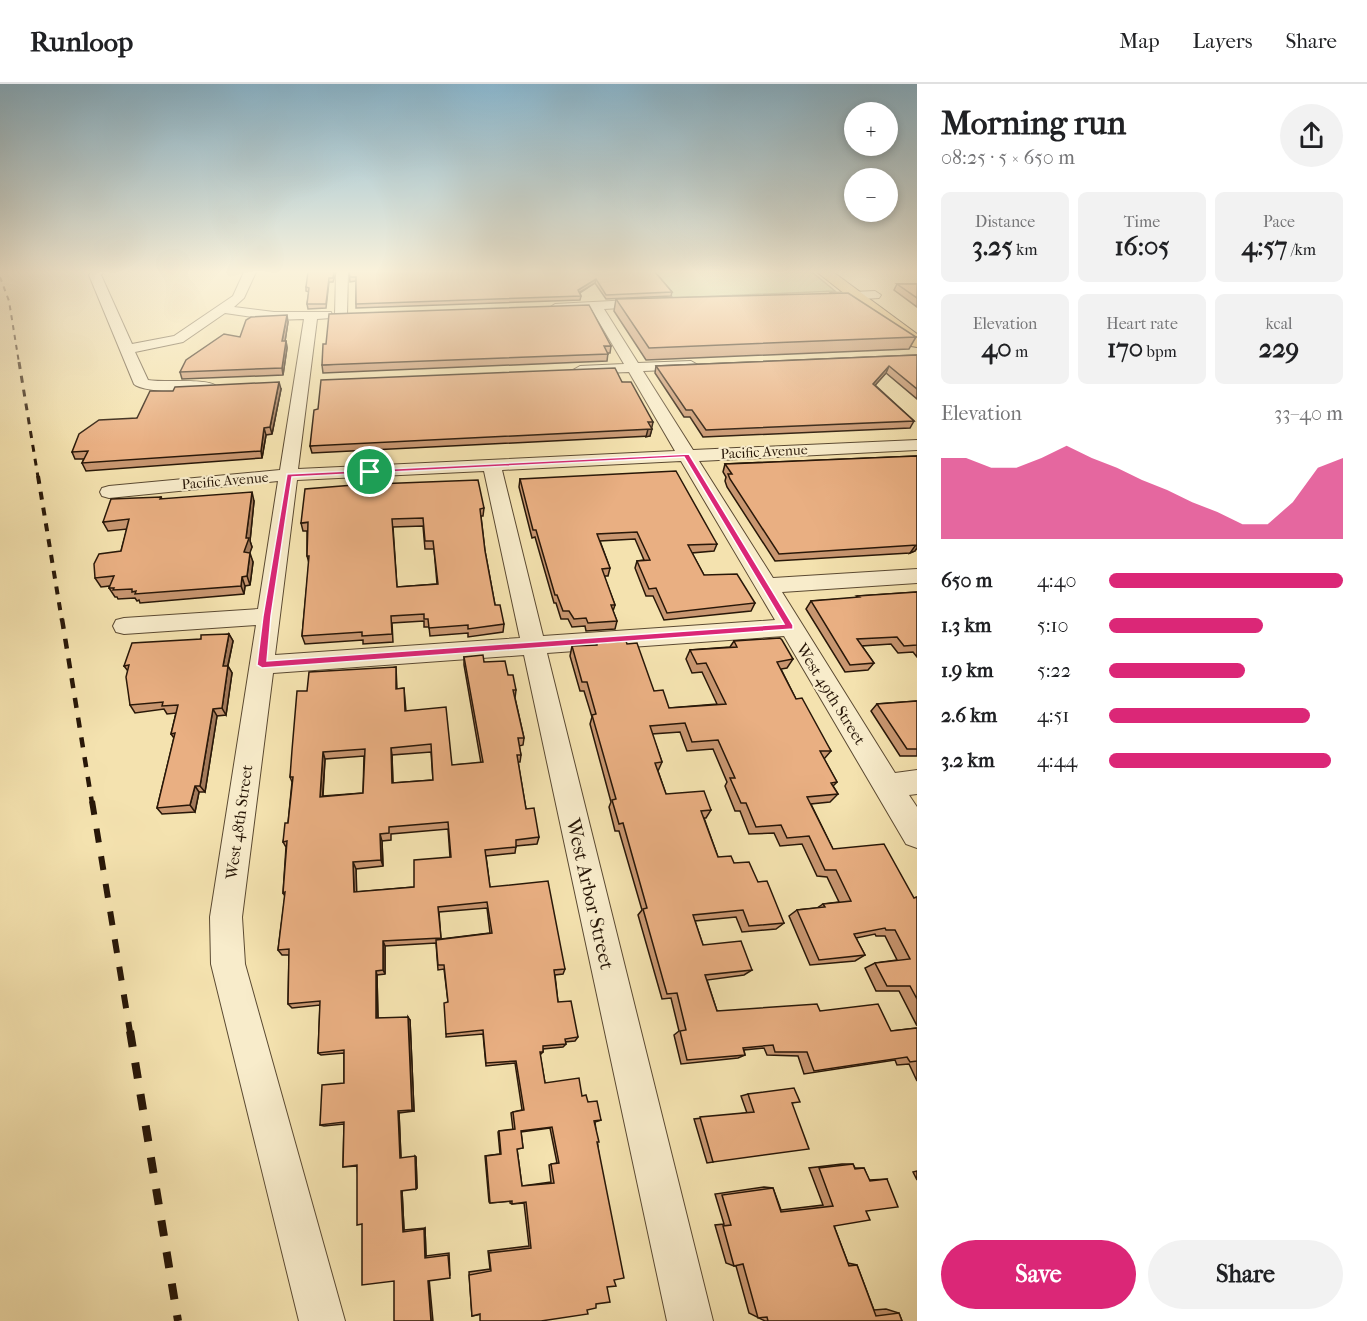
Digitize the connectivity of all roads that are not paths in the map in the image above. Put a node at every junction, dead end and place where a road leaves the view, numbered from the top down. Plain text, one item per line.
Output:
1 (119, 330) edge
2 (192, 330) edge
3 (309, 330) edge
4 (610, 330) edge
5 (901, 330) edge
6 (917, 342) edge
7 (127, 349) junction
8 (707, 365) edge
9 (632, 368) junction
10 (561, 371) edge
11 (220, 385) edge
12 (917, 445) edge
13 (686, 455) junction
14 (492, 466) junction
15 (289, 475) junction
16 (109, 492) dead end
17 (917, 576) edge
18 (766, 586) junction
19 (267, 616) junction
20 (124, 626) dead end
21 (790, 627) junction
22 (533, 646) junction
23 (262, 665) junction
24 (917, 782) edge
25 (889, 786) junction
26 (917, 834) edge
27 (322, 1321) edge
28 (690, 1321) edge

1 - 7 street
2 - 7 street
3 - 15 street, West 48th Street
4 - 9 street, West 49th Street
5 - 6 main road
7 - 11 street
8 - 9 street
9 - 10 street
9 - 13 street, West 49th Street
12 - 13 street, Pacific Avenue
13 - 14 street, Pacific Avenue
13 - 18 street, West 49th Street
14 - 15 street, Pacific Avenue
14 - 22 street, West Arbor Street
15 - 16 street, Pacific Avenue
15 - 19 street, West 48th Street
17 - 18 street
18 - 21 street, West 49th Street
19 - 20 street
19 - 23 street, West 48th Street
21 - 22 street
21 - 25 street, West 49th Street
22 - 23 street
22 - 28 street, West Arbor Street
23 - 27 street, West 48th Street
24 - 25 street
25 - 26 street, West 49th Street

